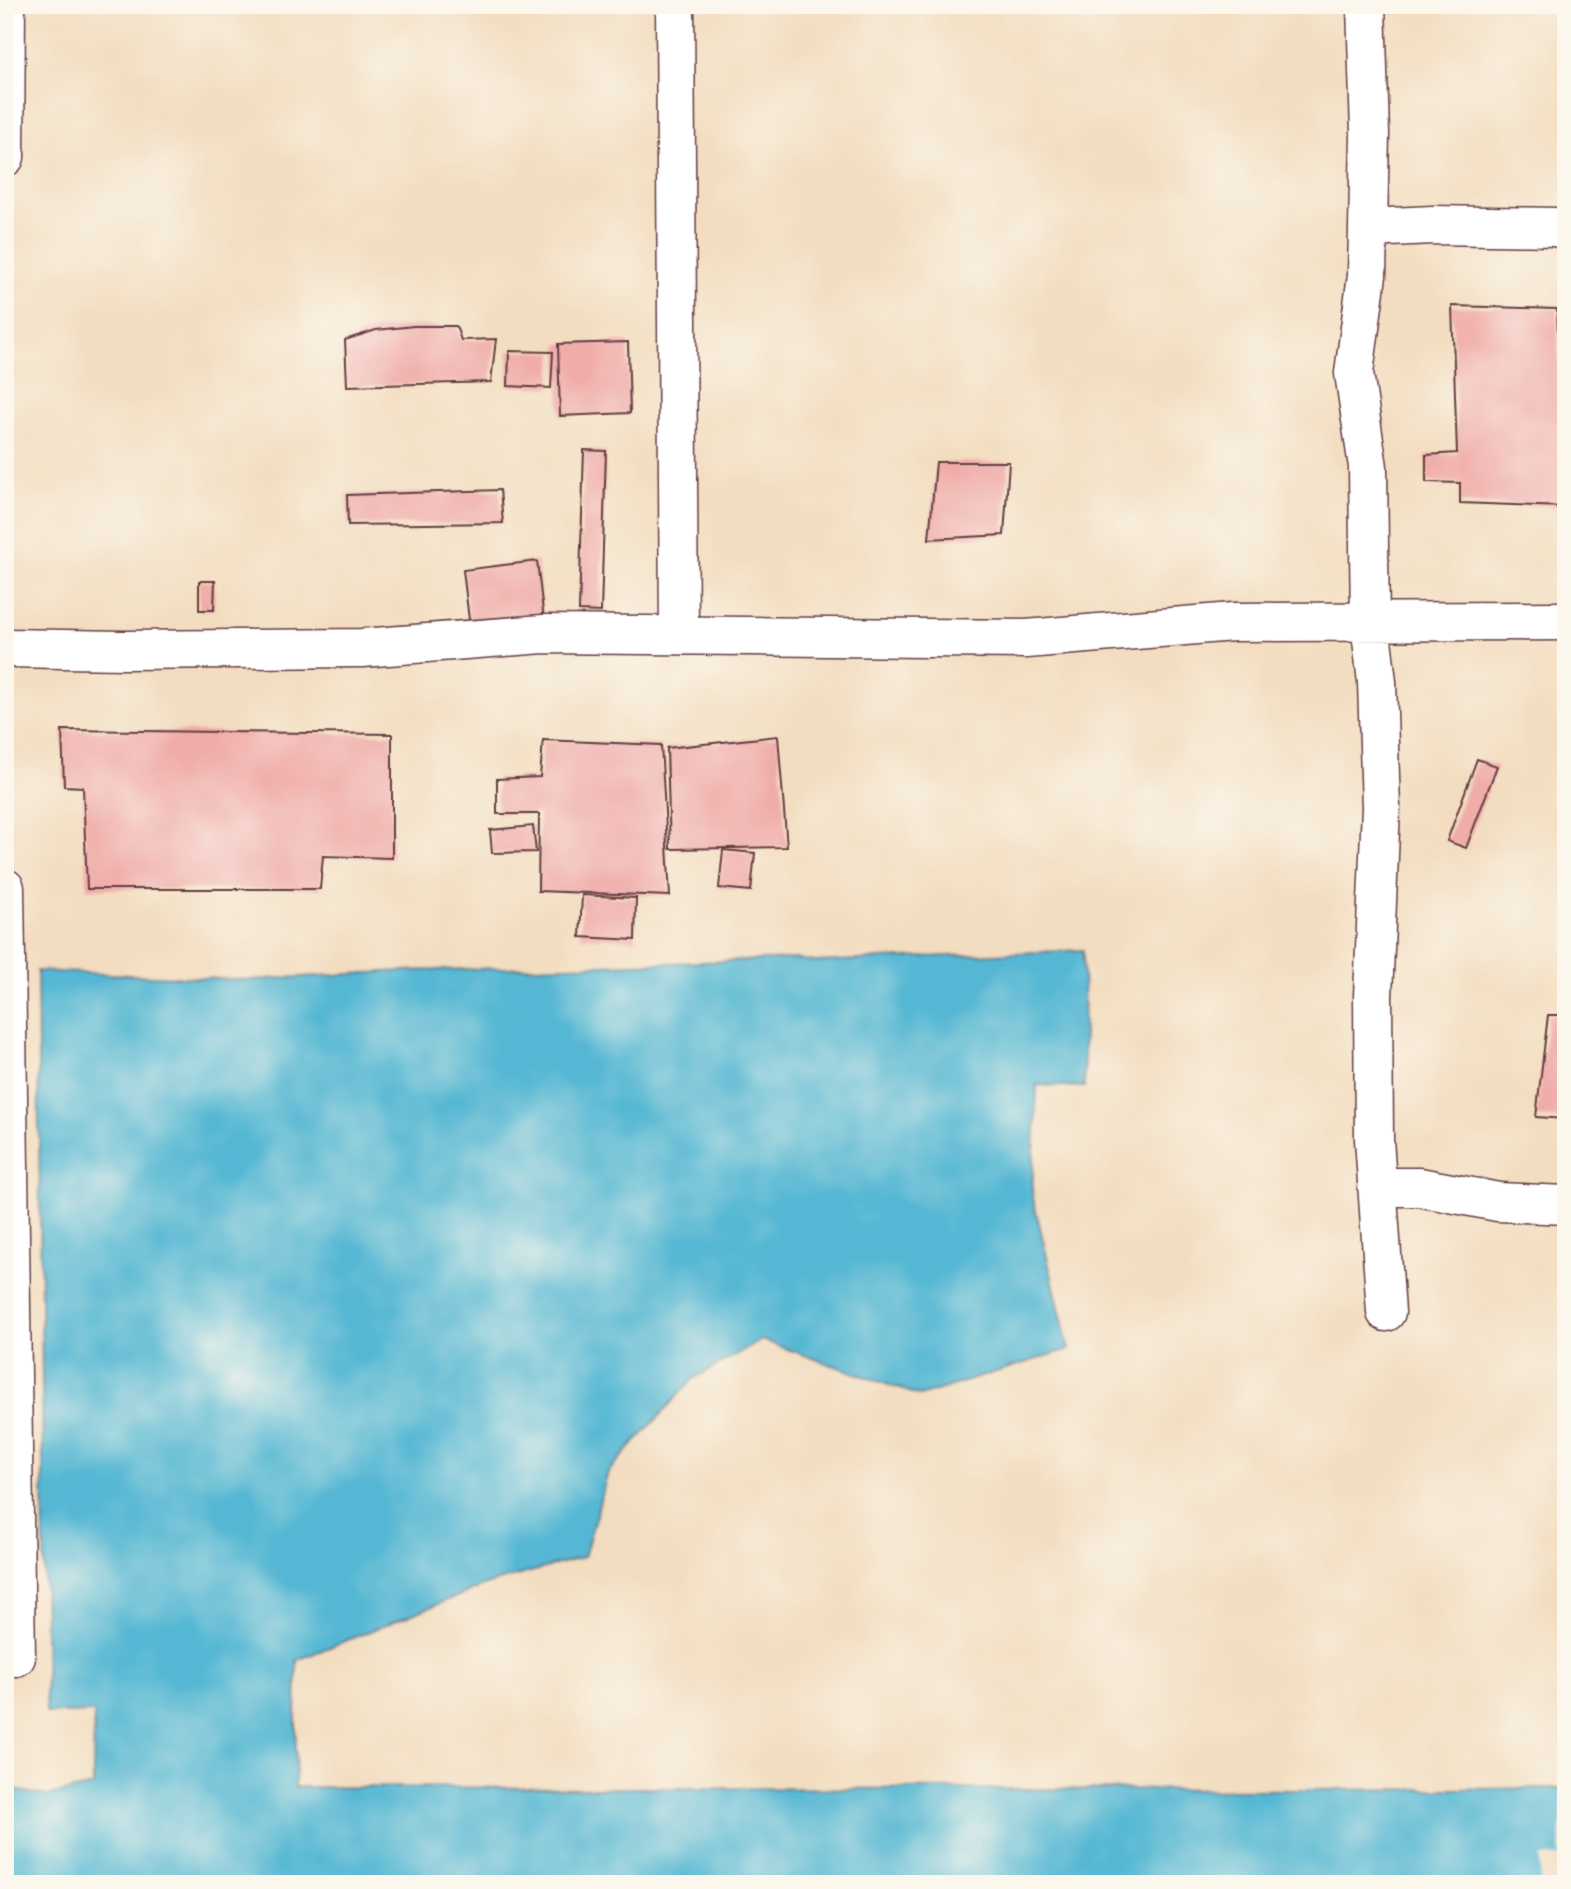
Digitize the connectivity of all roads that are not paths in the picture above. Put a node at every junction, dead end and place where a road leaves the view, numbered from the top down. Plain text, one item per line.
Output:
1 (6, 5) edge
2 (675, 5) edge
3 (1366, 5) edge
4 (5, 157) edge
5 (1368, 228) junction
6 (1566, 230) edge
7 (1566, 621) edge
8 (1370, 623) junction
9 (679, 635) junction
10 (5, 648) edge
11 (5, 888) edge
12 (1378, 1187) junction
13 (1566, 1205) edge
14 (1386, 1312) dead end
15 (16, 1657) dead end

1 - 4 street
2 - 9 street
3 - 5 street
5 - 6 street
5 - 8 street
7 - 8 street
8 - 9 street
8 - 12 street
9 - 10 street
11 - 15 street
12 - 13 street
12 - 14 street

